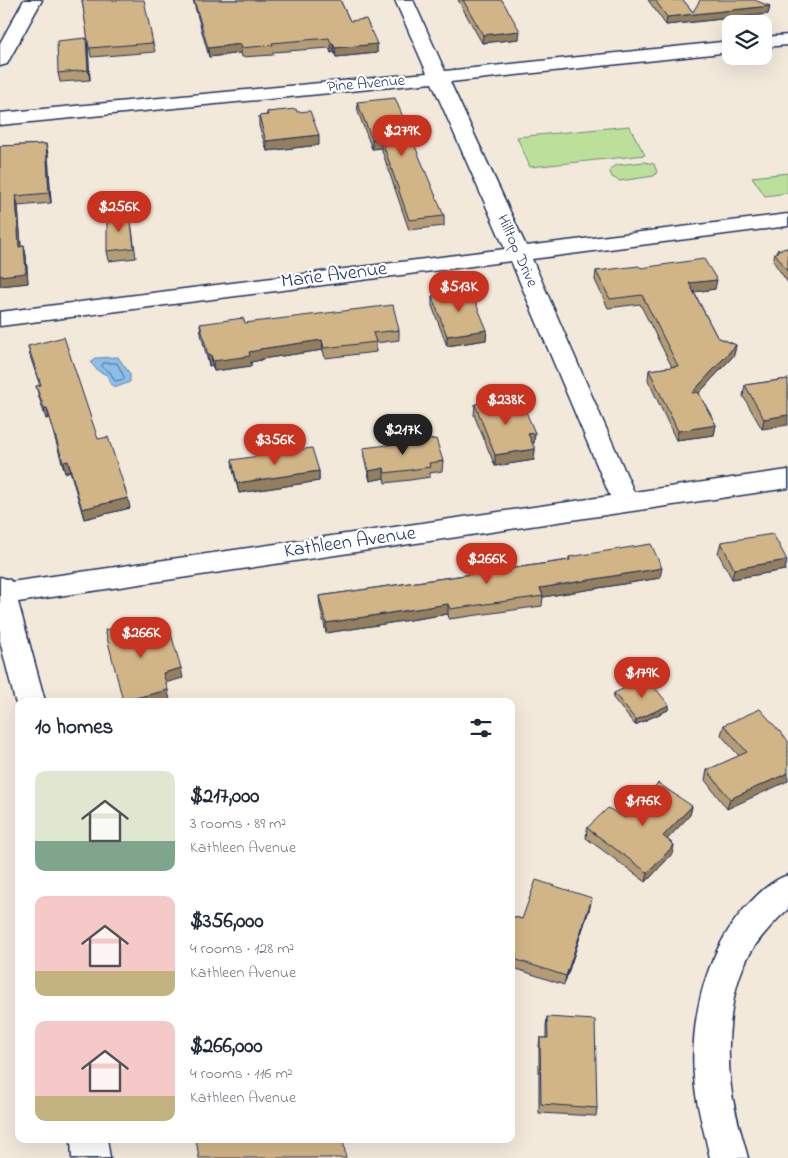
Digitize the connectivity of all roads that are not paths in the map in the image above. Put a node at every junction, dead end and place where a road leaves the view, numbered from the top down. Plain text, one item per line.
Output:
1 (33, 0) edge
2 (404, 0) edge
3 (788, 40) edge
4 (772, 41) edge
5 (722, 47) edge
6 (0, 60) edge
7 (440, 77) junction
8 (0, 119) edge
9 (788, 220) edge
10 (518, 253) junction
11 (0, 318) edge
12 (788, 480) edge
13 (626, 503) junction
14 (1, 591) edge
15 (29, 698) edge
16 (788, 889) edge
17 (89, 1143) edge
18 (91, 1158) edge
19 (729, 1158) edge

1 - 6 street
2 - 7 street, Hilltop Drive
3 - 4 street
5 - 7 street, Pine Avenue
7 - 8 street, Pine Avenue
7 - 10 street, Hilltop Drive
9 - 10 street, Marie Avenue
10 - 11 street, Marie Avenue
10 - 13 street, Hilltop Drive
12 - 13 street, Kathleen Avenue
13 - 14 street, Kathleen Avenue
14 - 15 street
16 - 19 street
17 - 18 street

